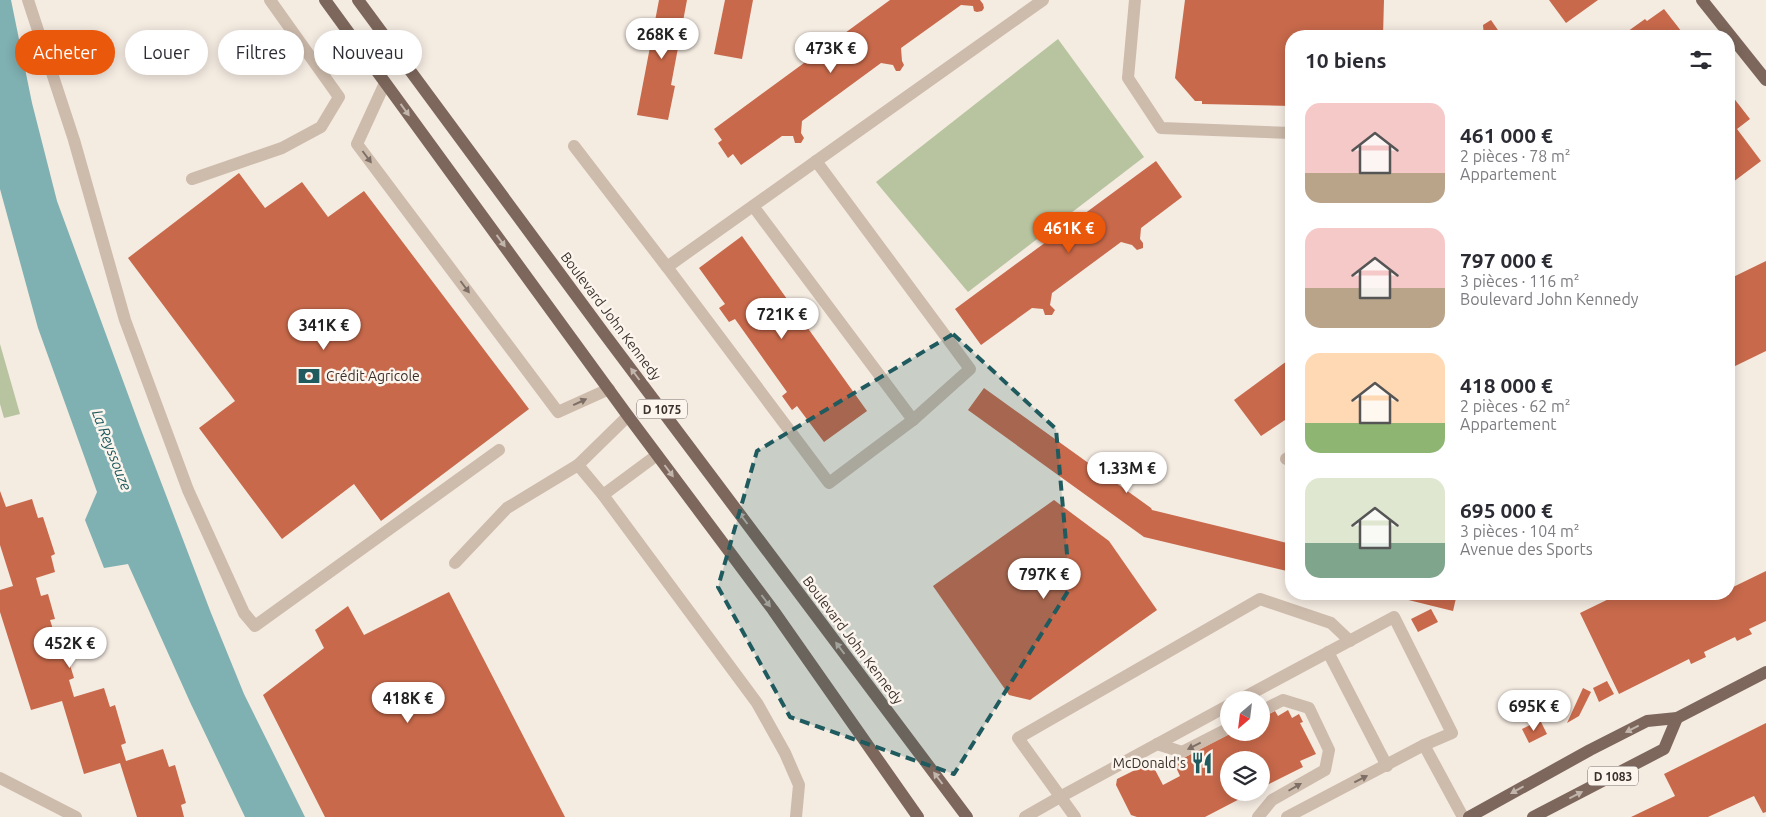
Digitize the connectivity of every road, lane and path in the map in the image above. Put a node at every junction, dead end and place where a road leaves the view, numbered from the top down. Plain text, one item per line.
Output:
1 (28, 0) edge
2 (270, 0) edge
3 (325, 0) edge
4 (358, 0) edge
5 (1043, 0) edge
6 (1135, 0) edge
7 (1702, 0) edge
8 (1726, 30) edge
9 (1735, 41) edge
10 (1766, 80) edge
11 (385, 83) junction
12 (1285, 133) edge
13 (574, 146) dead end
14 (816, 161) junction
15 (192, 180) dead end
16 (753, 206) junction
17 (667, 267) junction
18 (609, 389) junction
19 (628, 416) junction
20 (913, 420) junction
21 (499, 450) dead end
22 (657, 455) junction
23 (578, 465) junction
24 (603, 495) junction
25 (455, 563) dead end
26 (1350, 640) junction
27 (1328, 652) junction
28 (1766, 672) edge
29 (1255, 691) edge
30 (1270, 706) edge
31 (1220, 710) edge
32 (1677, 718) junction
33 (1220, 733) edge
34 (1157, 744) junction
35 (1424, 745) junction
36 (1387, 766) junction
37 (0, 778) edge
38 (1060, 797) junction
39 (916, 814) edge
40 (76, 817) edge
41 (796, 817) edge
42 (926, 817) edge
43 (967, 817) edge
44 (1026, 817) edge
45 (1075, 817) edge
46 (1258, 817) edge
47 (1287, 817) edge
48 (1463, 817) edge
49 (1469, 817) edge
50 (1533, 817) edge

1 - 21 street
2 - 15 street
3 - 11 main road, D 1075
43 -> 4 main road, Boulevard John Kennedy / D 1075
5 - 14 street
6 - 12 street
7 - 8 main road
9 - 10 main road
11 -> 18 main road, D 1075
11 -> 18 street
13 - 17 street
14 - 16 street
14 - 20 street
16 - 17 street
16 - 20 street
17 - 20 street
18 - 19 main road, D 1075
19 - 22 main road, D 1075
19 - 23 street
22 - 24 street
22 -> 39 main road, D 1075
23 - 24 street
23 - 25 street
24 - 41 street
26 - 27 street
26 - 35 street
26 - 38 street
27 - 29 street
27 - 36 street
28 - 32 main road, D 1083
46 -> 30 street
31 - 34 street
32 -> 49 main road, D 1083
50 -> 32 main road, D 1083
33 -> 34 street
34 - 38 street
35 - 36 street
35 - 48 street
47 -> 36 street
37 - 40 street
38 - 44 street
38 - 45 street
39 - 42 main road

